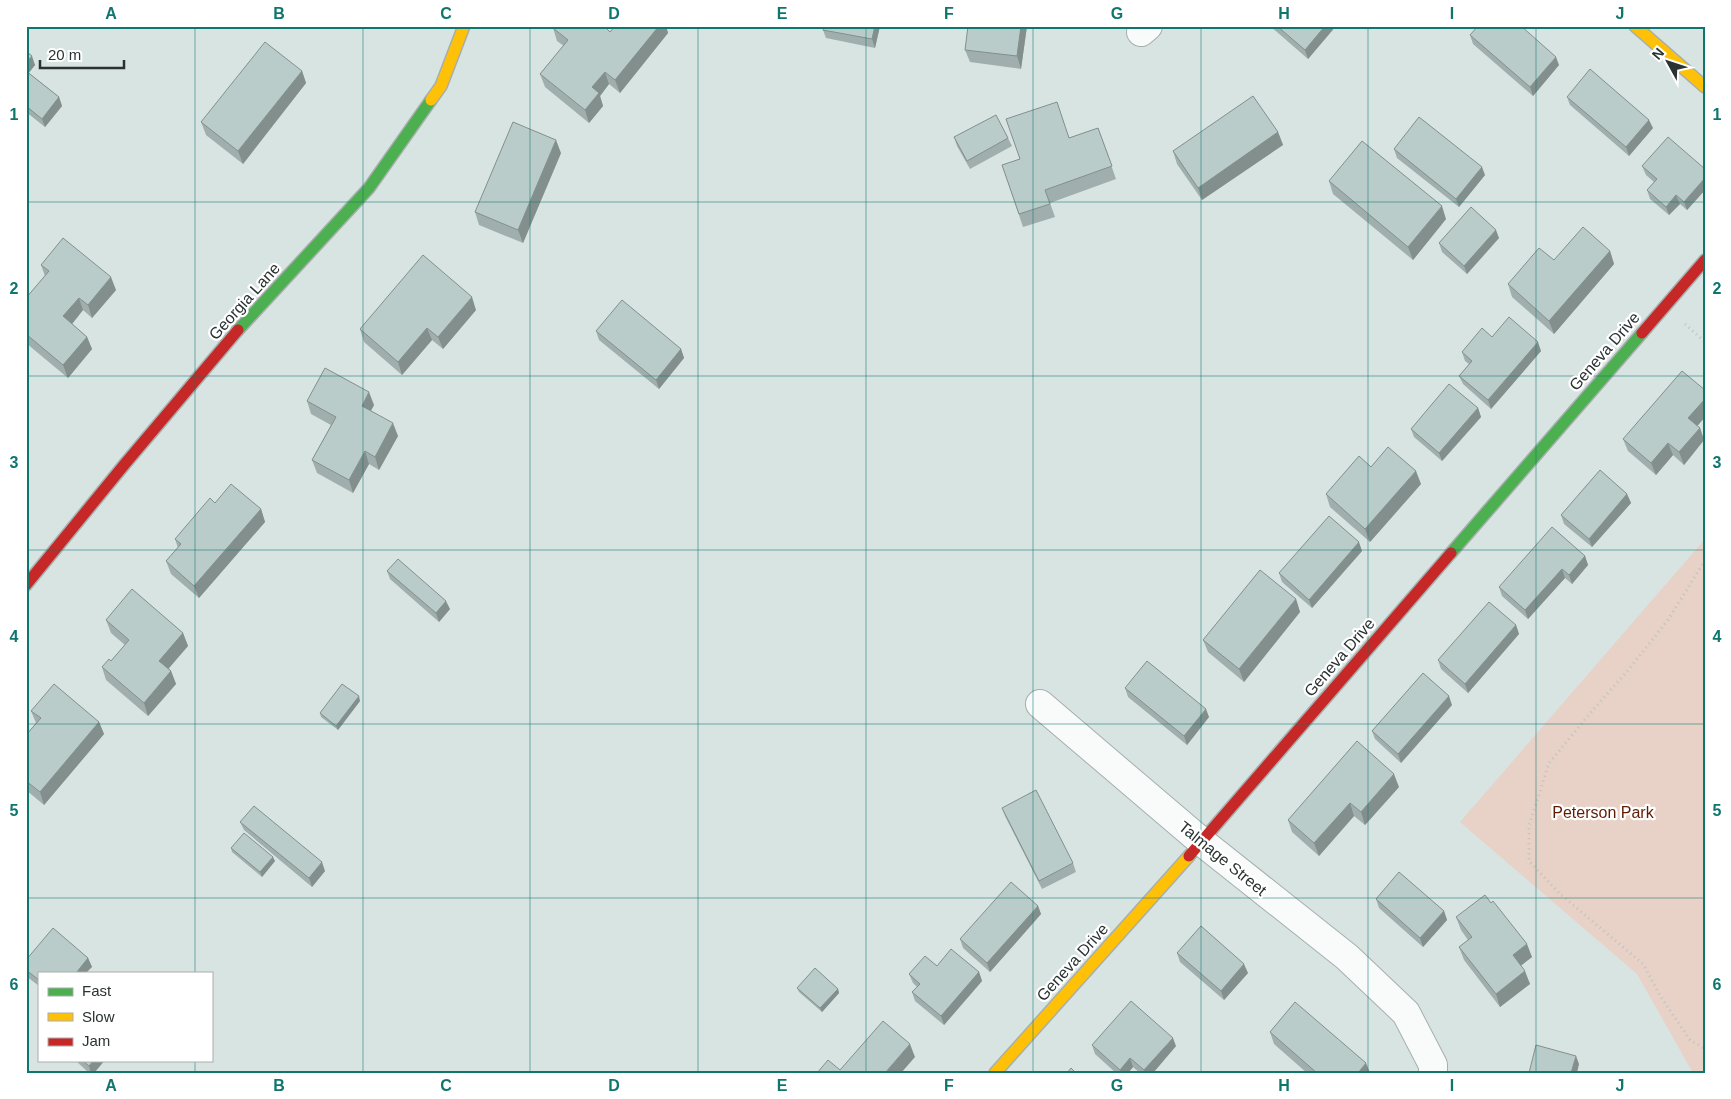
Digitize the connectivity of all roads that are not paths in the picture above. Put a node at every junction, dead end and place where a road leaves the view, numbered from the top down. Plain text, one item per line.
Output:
1 (464, 26) edge
2 (1635, 26) edge
3 (1705, 86) edge
4 (1705, 260) edge
5 (26, 585) edge
6 (1040, 704) dead end
7 (1202, 842) junction
8 (995, 1073) edge
9 (1433, 1073) edge

1 - 5 street, Georgia Lane
2 - 3 street
4 - 7 street, Geneva Drive
6 - 7 street, Talmage Street
7 - 8 street, Geneva Drive
7 - 9 street, Talmage Street

